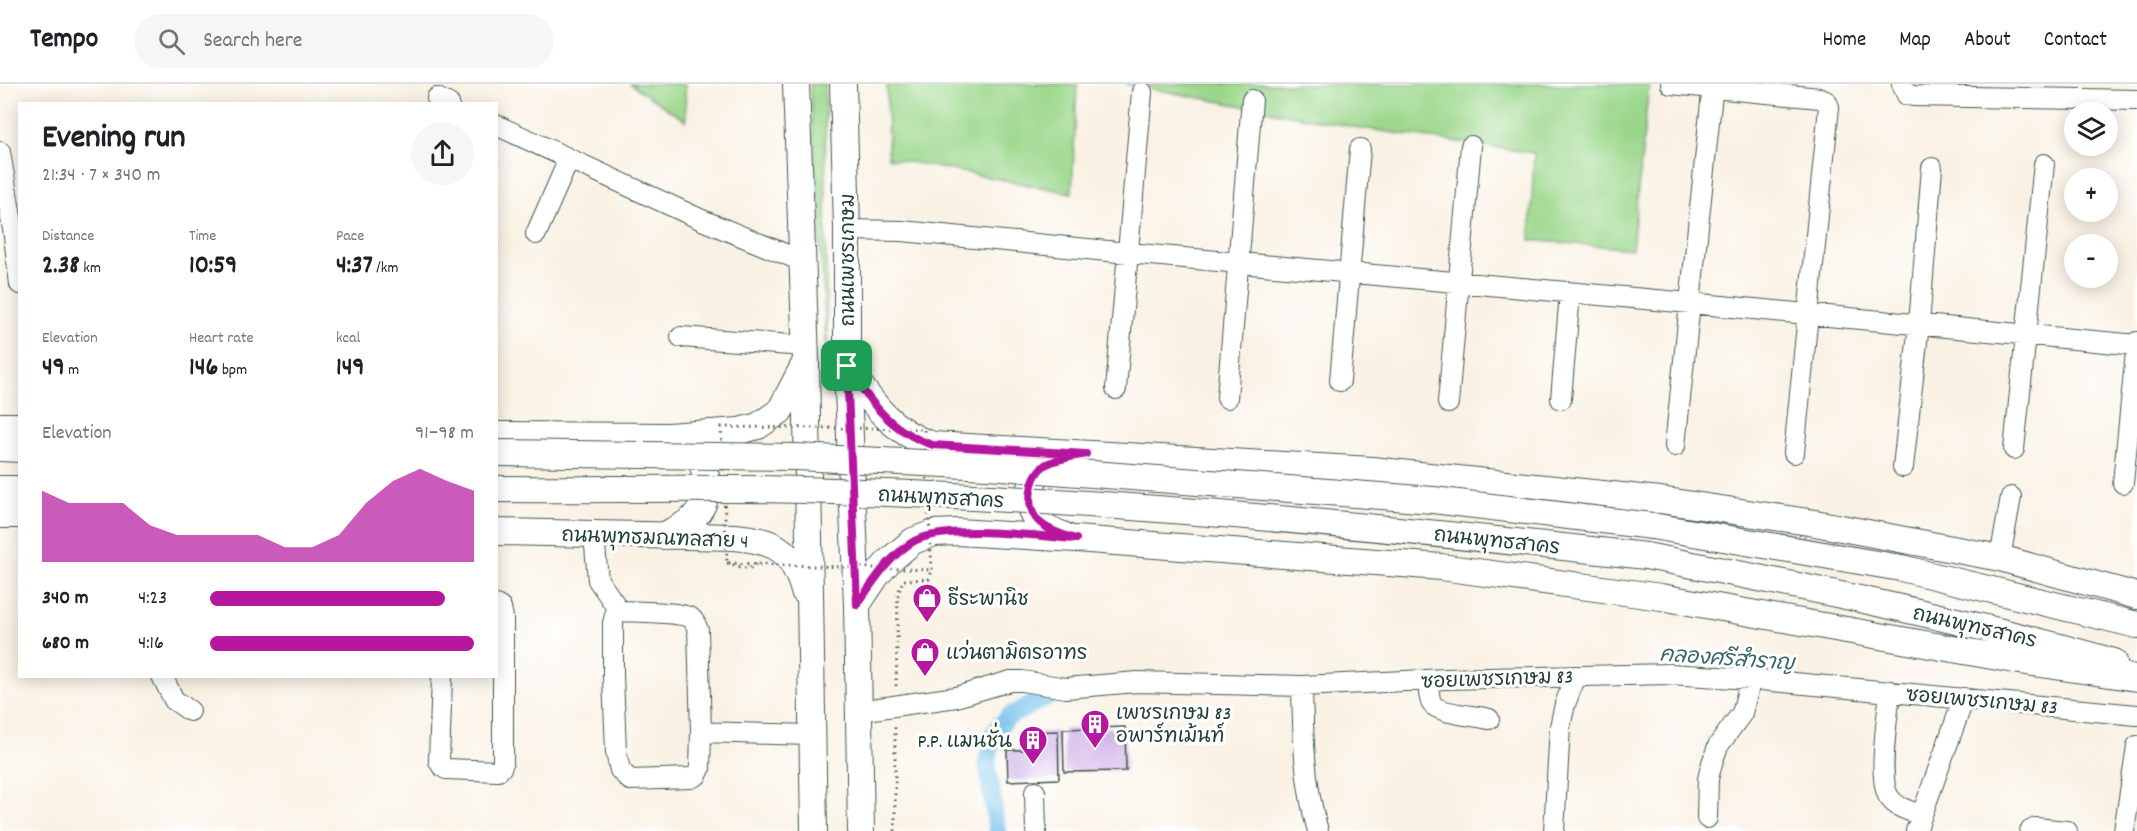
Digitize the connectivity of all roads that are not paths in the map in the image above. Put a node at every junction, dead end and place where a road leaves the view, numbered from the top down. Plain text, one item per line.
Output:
1 (796, 84) edge
2 (843, 84) edge
3 (1671, 84) edge
4 (1902, 84) edge
5 (1713, 86) edge
6 (2016, 91) edge
7 (1142, 92) dead end
8 (2131, 95) edge
9 (1252, 100) dead end
10 (498, 126) edge
11 (1471, 146) dead end
12 (1360, 149) dead end
13 (0, 152) edge
14 (569, 159) junction
15 (2044, 164) dead end
16 (1932, 168) dead end
17 (16, 228) edge
18 (847, 230) junction
19 (536, 234) dead end
20 (1128, 254) junction
21 (18, 256) edge
22 (802, 261) junction
23 (1240, 264) junction
24 (1348, 273) junction
25 (1459, 282) junction
26 (1570, 293) junction
27 (1690, 303) junction
28 (1808, 314) junction
29 (1919, 324) junction
30 (2026, 334) junction
31 (681, 337) dead end
32 (2137, 344) edge
33 (805, 353) junction
34 (847, 366) junction
35 (1340, 381) dead end
36 (1116, 389) dead end
37 (1227, 398) dead end
38 (1561, 399) dead end
39 (1448, 403) dead end
40 (0, 426) edge
41 (18, 426) edge
42 (498, 435) edge
43 (668, 436) junction
44 (1675, 446) dead end
45 (0, 448) edge
46 (18, 448) edge
47 (2014, 448) dead end
48 (498, 453) edge
49 (1794, 453) dead end
50 (1086, 454) junction
51 (1903, 467) dead end
52 (2123, 483) dead end
53 (0, 489) edge
54 (18, 489) edge
55 (498, 489) edge
56 (2011, 497) dead end
57 (0, 515) edge
58 (18, 515) edge
59 (498, 532) edge
60 (594, 535) junction
61 (663, 536) junction
62 (1076, 539) junction
63 (2000, 558) junction
64 (2137, 596) edge
65 (857, 605) junction
66 (498, 606) edge
67 (810, 608) junction
68 (617, 612) junction
69 (2137, 625) edge
70 (2137, 668) edge
71 (1576, 675) junction
72 (163, 678) edge
73 (442, 678) edge
74 (2137, 678) edge
75 (1751, 679) junction
76 (1428, 680) junction
77 (1302, 686) junction
78 (1890, 692) junction
79 (1964, 698) junction
80 (190, 711) dead end
81 (859, 711) junction
82 (2137, 716) edge
83 (1489, 719) dead end
84 (701, 732) junction
85 (812, 735) junction
86 (2137, 746) edge
87 (1035, 792) dead end
88 (1707, 818) dead end
89 (1918, 823) edge
90 (814, 831) edge
91 (861, 831) edge
92 (1036, 831) edge
93 (1318, 831) edge
94 (1554, 831) edge
95 (2030, 831) edge
96 (2067, 831) edge
97 (2124, 831) edge

1 - 22 main road
2 - 18 main road, ถนนเพชรเกษม
3 - 5 street
4 - 6 street
5 - 27 street
5 - 28 street
6 - 8 street
7 - 20 street
9 - 23 street
10 - 14 street
11 - 25 street
12 - 24 street
13 - 17 street
14 - 19 street
14 - 22 street
15 - 30 street
16 - 29 street
17 - 21 street
18 - 20 street
18 - 34 main road, ถนนเพชรเกษม
20 - 23 street
20 - 36 street
22 - 33 main road
23 - 24 street
23 - 37 street
24 - 25 street
24 - 35 street
25 - 26 street
25 - 39 street
26 - 27 street
26 - 38 street
27 - 28 street
27 - 44 street
28 - 29 street
28 - 49 street
29 - 30 street
29 - 51 street
30 - 32 street
30 - 47 street
31 - 33 street
32 - 52 street
33 - 43 main road
33 - 67 main road
34 - 50 main road
34 - 65 main road, ถนนเพชรเกษม
40 - 41 main road
42 - 43 main road
43 - 61 main road
45 - 46 main road
48 - 69 main road, ถนนพุทธสาคร, bridge
50 - 62 main road
50 - 63 main road
53 - 54 main road
55 - 70 main road, ถนนพุทธสาคร, bridge
56 - 63 street
57 - 58 main road
59 - 60 main road, ถนนพุทธมณฑลสาย 4
60 - 61 main road, ถนนพุทธมณฑลสาย 4
60 - 68 street
61 - 67 main road, ถนนพุทธมณฑลสาย 4
62 - 65 main road
62 - 74 main road
63 - 64 main road
65 - 81 main road, ถนนเพชรเกษม
66 - 73 street
67 - 85 main road
68 - 84 street
68 - 84 street
71 - 75 street, ซอยเพชรเกษม 83
71 - 76 street, ซอยเพชรเกษม 83
71 - 94 street
72 - 80 street
75 - 78 street, ซอยเพชรเกษม 83
75 - 88 street
76 - 77 street, ซอยเพชรเกษม 83
76 - 83 street
77 - 81 street, ซอยเพชรเกษม 83
77 - 93 street
78 - 79 street, ซอยเพชรเกษม 83
78 - 89 street
79 - 82 street, ซอยเพชรเกษม 83
79 - 89 street
81 - 91 main road, ถนนเพชรเกษม
84 - 85 street
85 - 90 main road
86 - 97 street
87 - 92 street
95 - 96 street

